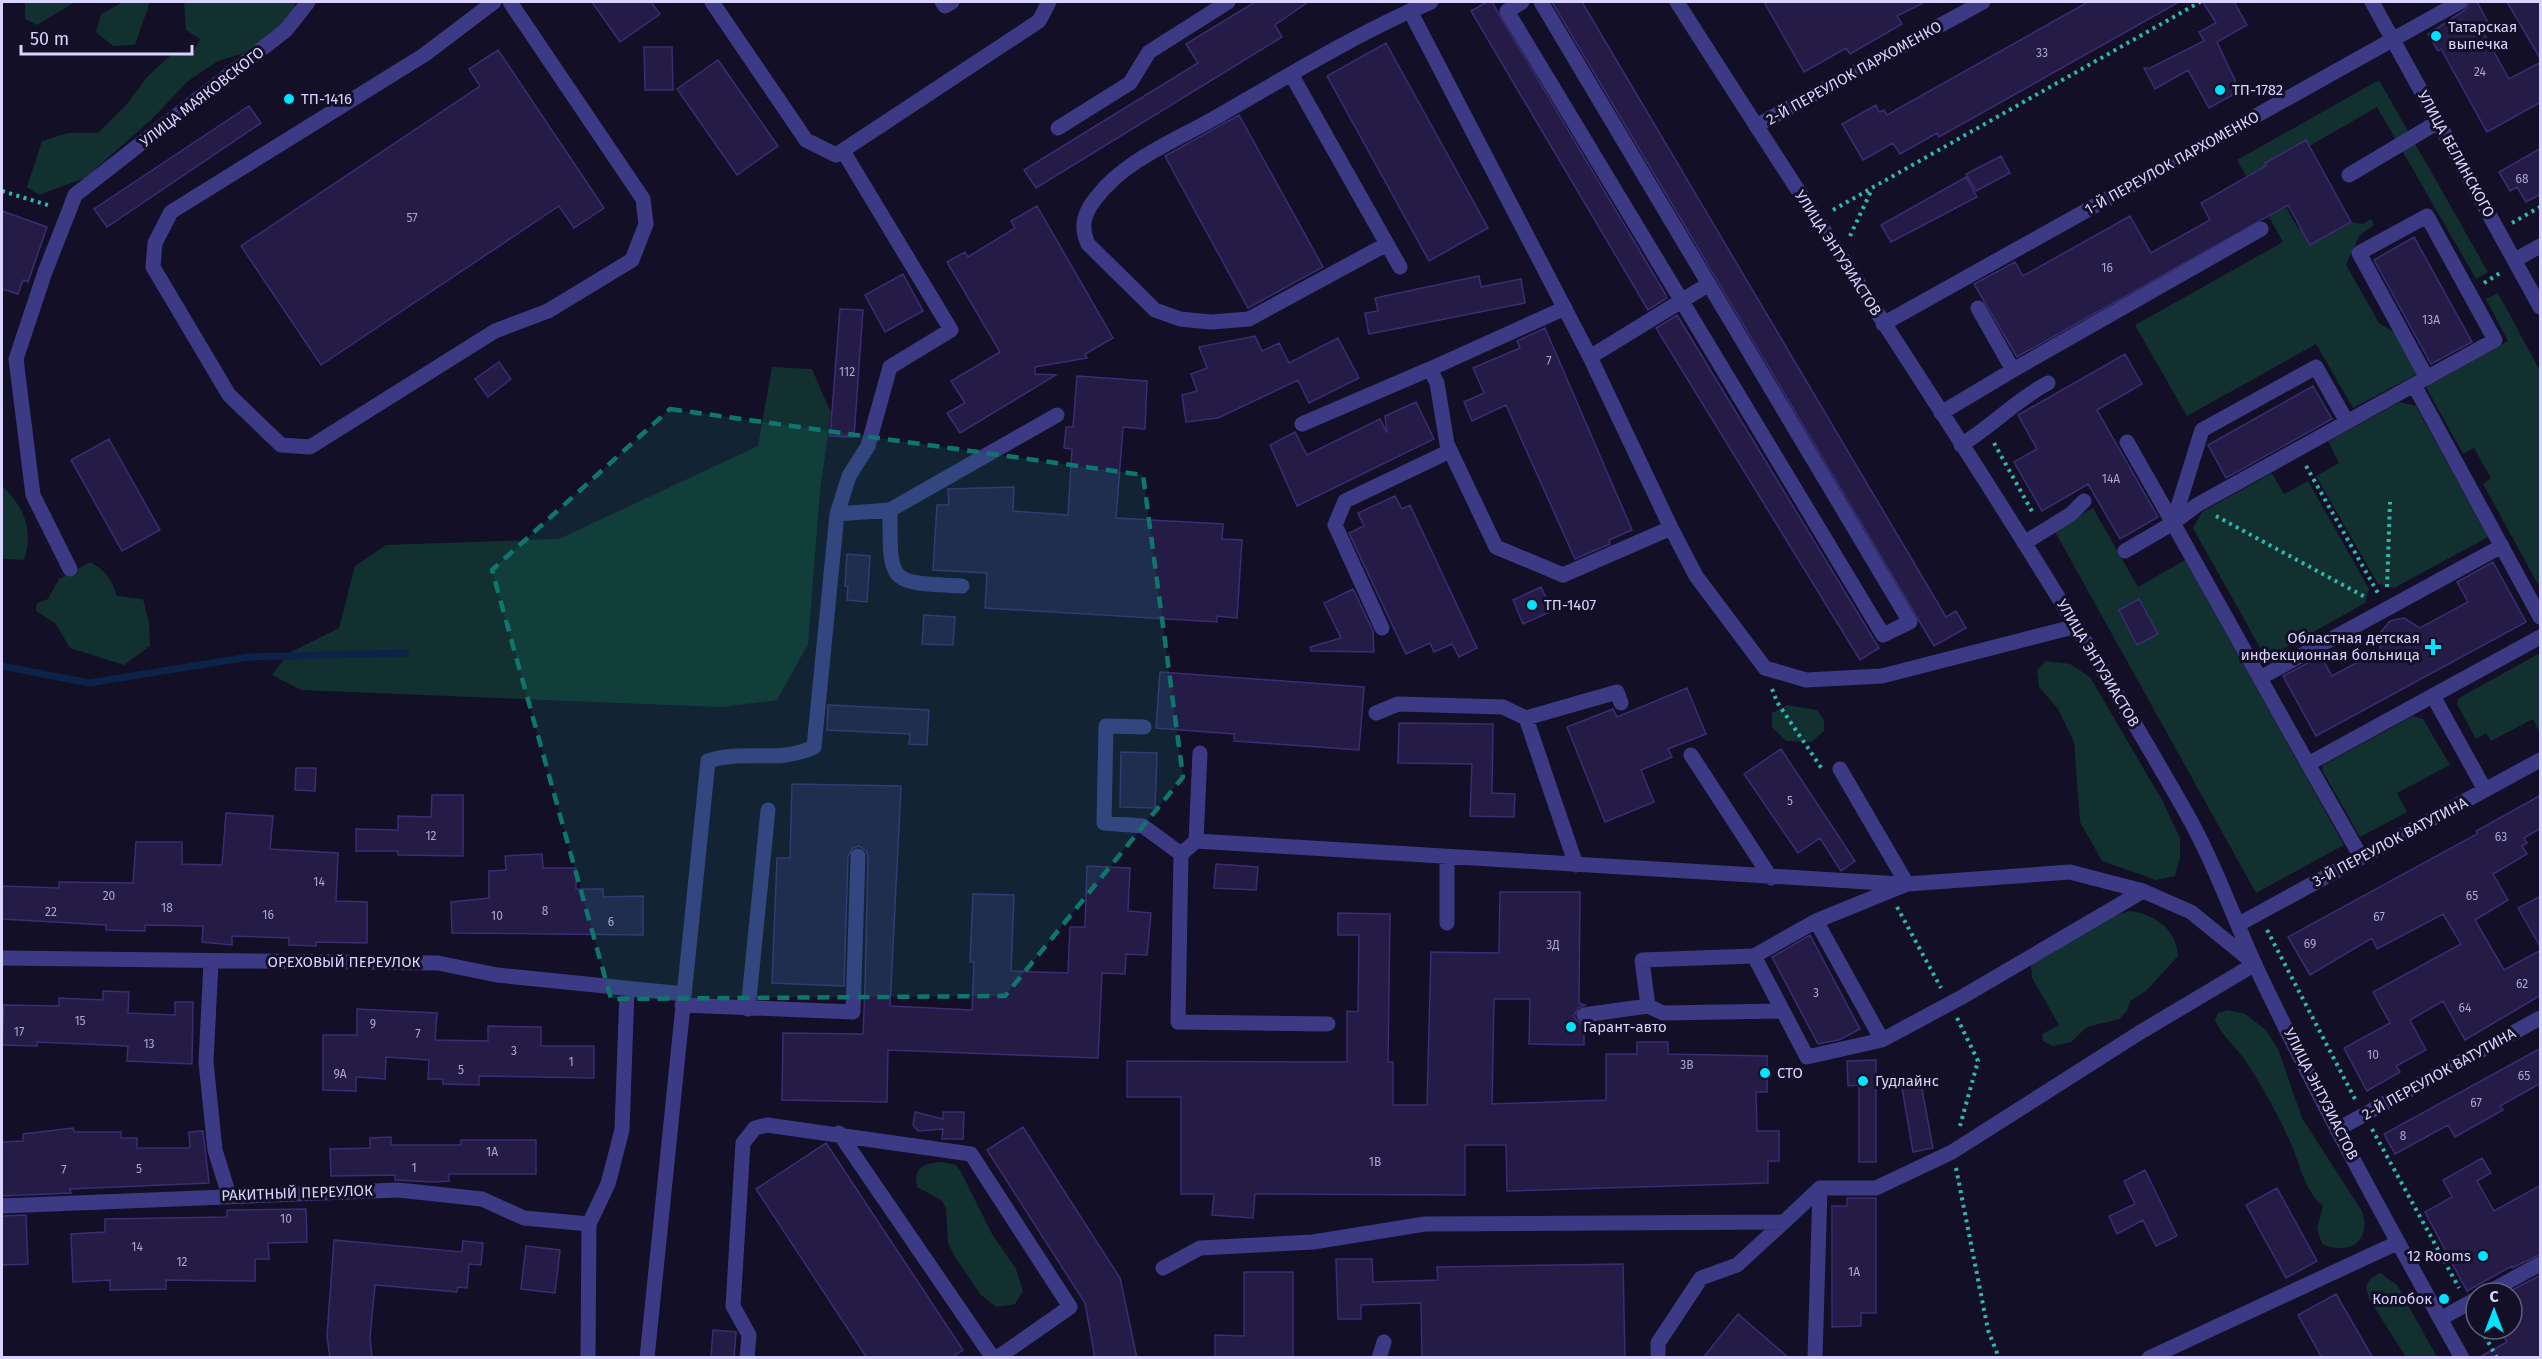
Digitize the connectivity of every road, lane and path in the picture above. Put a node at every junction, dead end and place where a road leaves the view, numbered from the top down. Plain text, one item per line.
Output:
1 (308, 2) edge
2 (494, 2) edge
3 (510, 2) edge
4 (712, 2) edge
5 (942, 2) edge
6 (952, 2) edge
7 (1049, 2) edge
8 (1228, 2) edge
9 (1522, 2) edge
10 (1541, 2) edge
11 (1677, 2) edge
12 (1983, 2) edge
13 (2200, 2) edge
14 (2372, 2) edge
15 (2460, 2) edge
16 (1421, 5) edge
17 (2393, 39) junction
18 (1292, 74) junction
19 (2438, 122) junction
20 (1756, 126) junction
21 (1058, 128) dead end
22 (843, 151) junction
23 (2349, 175) dead end
24 (1876, 184) junction
25 (2, 191) edge
26 (2541, 207) edge
27 (69, 211) junction
28 (1816, 219) junction
29 (2261, 229) dead end
30 (2499, 231) junction
31 (1387, 244) junction
32 (2541, 246) edge
33 (1838, 253) junction
34 (2515, 260) junction
35 (1400, 267) dead end
36 (1709, 284) junction
37 (1682, 301) junction
38 (2541, 307) edge
39 (1564, 308) junction
40 (1978, 308) dead end
41 (1883, 324) junction
42 (1590, 357) junction
43 (1430, 369) junction
44 (2013, 370) junction
45 (2420, 381) junction
46 (2048, 383) dead end
47 (1941, 412) junction
48 (1058, 415) dead end
49 (2347, 422) junction
50 (1302, 424) dead end
51 (2127, 442) dead end
52 (1961, 445) junction
53 (2296, 449) junction
54 (1450, 451) junction
55 (2084, 501) dead end
56 (2390, 502) dead end
57 (2197, 505) junction
58 (890, 510) junction
59 (837, 514) junction
60 (2173, 523) junction
61 (1671, 528) junction
62 (2024, 543) junction
63 (2502, 546) junction
64 (2125, 551) dead end
65 (70, 569) dead end
66 (962, 586) dead end
67 (2386, 609) junction
68 (2541, 617) edge
69 (2078, 626) junction
70 (1382, 628) dead end
71 (2541, 637) edge
72 (1765, 669) junction
73 (2260, 678) junction
74 (2433, 696) junction
75 (1621, 703) dead end
76 (1376, 713) dead end
77 (1526, 718) junction
78 (1144, 727) dead end
79 (1200, 753) dead end
80 (1690, 755) dead end
81 (2541, 760) edge
82 (2308, 764) junction
83 (1840, 769) joint
84 (2485, 790) junction
85 (768, 810) dead end
86 (1196, 841) junction
87 (1180, 854) junction
88 (858, 856) dead end
89 (1447, 857) junction
90 (2361, 857) junction
91 (1576, 865) junction
92 (1771, 878) junction
93 (1907, 884) junction
94 (2143, 891) junction
95 (1888, 892) junction
96 (1816, 921) junction
97 (1447, 923) dead end
98 (2239, 924) junction
99 (1754, 956) junction
100 (2, 958) edge
101 (211, 962) junction
102 (2255, 964) junction
103 (627, 990) junction
104 (683, 999) junction
105 (1960, 1001) junction
106 (1648, 1006) junction
107 (748, 1009) junction
108 (1782, 1011) junction
109 (1584, 1015) dead end
110 (2541, 1018) edge
111 (1328, 1024) dead end
112 (1882, 1040) junction
113 (2338, 1129) junction
114 (838, 1133) junction
115 (1952, 1152) junction
116 (1820, 1188) junction
117 (229, 1195) junction
118 (2, 1206) edge
119 (1784, 1222) junction
120 (589, 1224) junction
121 (2397, 1243) junction
122 (2541, 1264) edge
123 (1163, 1268) dead end
124 (2509, 1281) edge
125 (2464, 1306) edge
126 (2440, 1319) junction
127 (2488, 1341) edge
128 (1384, 1342) dead end
129 (588, 1358) edge
130 (647, 1358) edge
131 (747, 1358) edge
132 (995, 1358) edge
133 (1379, 1358) edge
134 (1658, 1358) edge
135 (1815, 1358) edge
136 (1999, 1358) edge
137 (2149, 1358) edge
138 (2462, 1358) edge
139 (2497, 1358) edge

1 - 27 street, УЛИЦА МАЯКОВСКОГО
2 - 3 street
4 - 22 street
5 - 6 street
7 - 22 street
8 - 21 street
9 - 37 street
10 - 36 street
11 - 20 street, УЛИЦА ЭНТУЗИАСТОВ
12 - 20 street, 2-Й ПЕРЕУЛОК ПАРХОМЕНКО
13 - 24 path
14 - 17 street, УЛИЦА БЕЛИНСКОГО
15 - 17 street, 1-Й ПЕРЕУЛОК ПАРХОМЕНКО
16 - 18 street
16 - 39 street
17 - 19 street, УЛИЦА БЕЛИНСКОГО
17 - 41 street, 1-Й ПЕРЕУЛОК ПАРХОМЕНКО
18 - 31 street
18 - 31 street
19 - 23 street
19 - 30 street, УЛИЦА БЕЛИНСКОГО
20 - 28 street, УЛИЦА ЭНТУЗИАСТОВ
22 - 59 street
24 - 28 path
24 - 33 path
25 - 27 path
26 - 30 path
27 - 65 street, УЛИЦА МАЯКОВСКОГО
28 - 33 street, УЛИЦА ЭНТУЗИАСТОВ
29 - 44 street
30 - 34 street, УЛИЦА БЕЛИНСКОГО
31 - 35 street
32 - 34 street
33 - 41 street, УЛИЦА ЭНТУЗИАСТОВ
34 - 38 street, УЛИЦА БЕЛИНСКОГО
36 - 37 street
36 - 37 street
37 - 42 street
39 - 42 street
39 - 43 street
40 - 44 street
41 - 47 street, УЛИЦА ЭНТУЗИАСТОВ
42 - 61 street
43 - 50 street
43 - 54 street
44 - 47 street
45 - 45 street
45 - 49 street
45 - 63 street
46 - 52 street
47 - 52 street, УЛИЦА ЭНТУЗИАСТОВ
48 - 58 street
49 - 53 street
49 - 60 street
51 - 60 street
52 - 62 street, УЛИЦА ЭНТУЗИАСТОВ
53 - 57 street
53 - 67 path
54 - 61 street
54 - 70 street
55 - 62 street
56 - 67 path
57 - 60 street
57 - 67 path
58 - 59 street
58 - 66 street
59 - 104 street
60 - 64 street
60 - 73 street
61 - 72 street
62 - 69 street, УЛИЦА ЭНТУЗИАСТОВ
63 - 67 street
63 - 68 street
67 - 73 street
69 - 72 street
69 - 98 street, УЛИЦА ЭНТУЗИАСТОВ
71 - 74 street
72 - 83 path
73 - 82 street
74 - 82 street
74 - 84 street
75 - 77 street
76 - 77 street
77 - 91 street
78 - 87 street
79 - 86 street
80 - 92 street
81 - 84 street, 3-Й ПЕРЕУЛОК ВАТУТИНА
82 - 90 street
83 - 93 street
84 - 90 street, 3-Й ПЕРЕУЛОК ВАТУТИНА
85 - 107 street
86 - 87 street
86 - 89 street
87 - 111 street
88 - 107 street, ОРЕХОВЫЙ ПЕРЕУЛОК
89 - 91 street
89 - 97 street
90 - 98 street, 3-Й ПЕРЕУЛОК ВАТУТИНА
91 - 92 street
92 - 93 street
93 - 94 street
93 - 95 street
94 - 102 street
94 - 105 street
95 - 96 street
95 - 105 path
96 - 99 street
96 - 112 street
98 - 102 street, УЛИЦА ЭНТУЗИАСТОВ
99 - 106 street
99 - 108 street
100 - 101 street, ОРЕХОВЫЙ ПЕРЕУЛОК
101 - 103 street, ОРЕХОВЫЙ ПЕРЕУЛОК
101 - 117 street
102 - 113 street, УЛИЦА ЭНТУЗИАСТОВ
102 - 115 street
103 - 104 street, ОРЕХОВЫЙ ПЕРЕУЛОК
103 - 120 street
104 - 107 street, ОРЕХОВЫЙ ПЕРЕУЛОК
104 - 130 street
105 - 112 street
105 - 115 path
106 - 108 street
106 - 109 street
108 - 112 street
110 - 113 street, 2-Й ПЕРЕУЛОК ВАТУТИНА
113 - 121 street, УЛИЦА ЭНТУЗИАСТОВ
114 - 131 street
114 - 132 street
114 - 132 street
115 - 116 street
115 - 136 path
116 - 119 street
116 - 135 street
117 - 118 street, РАКИТНЫЙ ПЕРЕУЛОК
117 - 120 street, РАКИТНЫЙ ПЕРЕУЛОК
119 - 123 street
119 - 134 street
120 - 129 street
121 - 126 street, УЛИЦА ЭНТУЗИАСТОВ
121 - 137 street
122 - 124 street
125 - 126 street
126 - 138 street, УЛИЦА ЭНТУЗИАСТОВ
127 - 139 path
128 - 133 street

